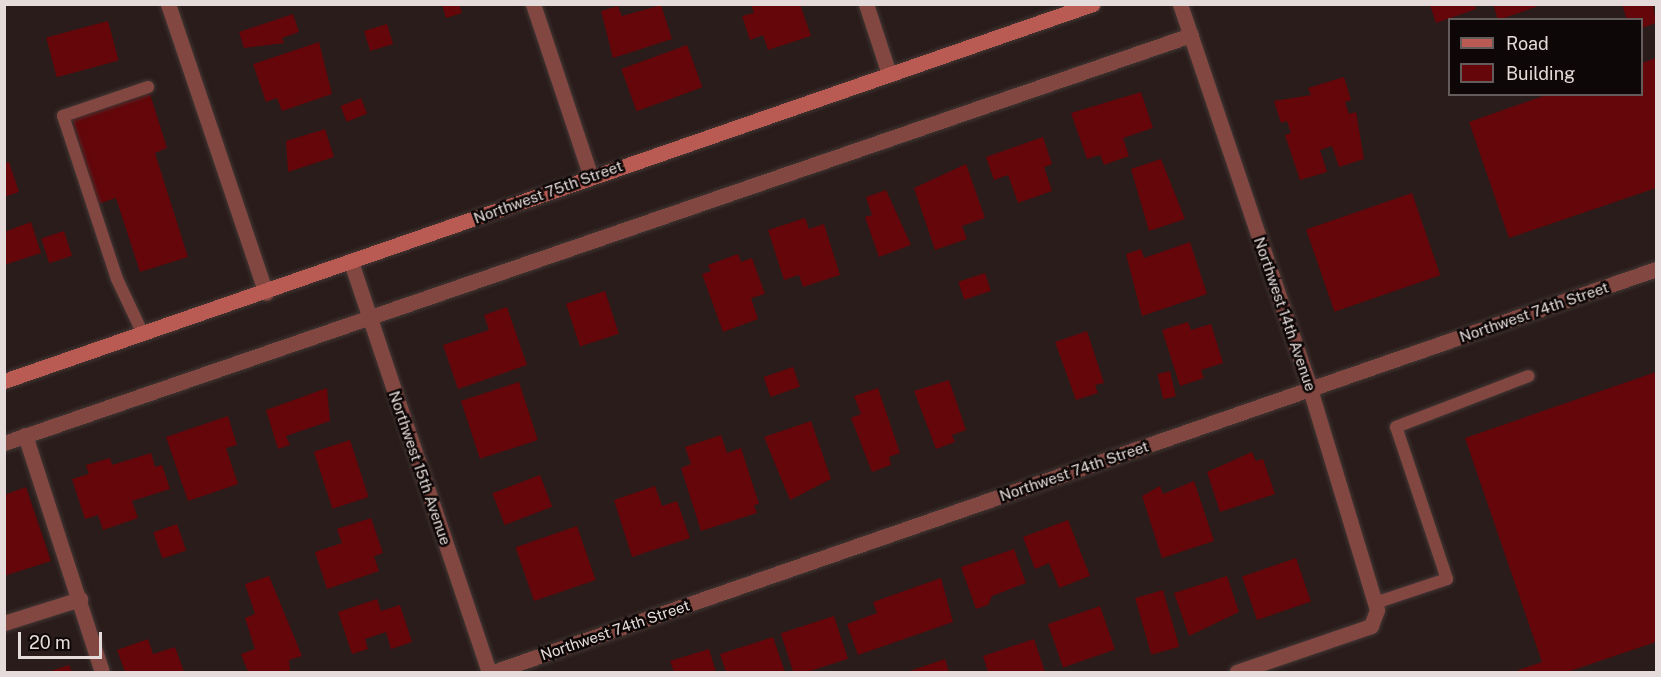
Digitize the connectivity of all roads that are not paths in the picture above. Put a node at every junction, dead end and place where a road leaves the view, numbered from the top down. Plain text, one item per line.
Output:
1 (168, 4) edge
2 (533, 4) edge
3 (866, 4) edge
4 (1093, 4) edge
5 (1180, 4) edge
6 (1191, 35) junction
7 (889, 74) junction
8 (148, 87) dead end
9 (591, 177) junction
10 (351, 262) junction
11 (1656, 269) edge
12 (266, 293) junction
13 (369, 315) junction
14 (143, 334) junction
15 (1529, 376) dead end
16 (4, 381) edge
17 (1310, 389) junction
18 (25, 435) junction
19 (4, 443) edge
20 (80, 599) junction
21 (1375, 603) junction
22 (4, 623) edge
23 (102, 672) edge
24 (491, 672) edge
25 (1237, 672) edge

1 - 12 street
2 - 9 street
3 - 7 street
4 - 7 street, Northwest 75th Street
5 - 6 street, Northwest 14th Avenue
6 - 13 street
6 - 17 street, Northwest 14th Avenue
7 - 9 street, Northwest 75th Street
8 - 14 lane
9 - 10 street, Northwest 75th Street
10 - 12 street, Northwest 75th Street
10 - 13 street, Northwest 15th Avenue
11 - 17 street, Northwest 74th Street
12 - 14 street, Northwest 75th Street
13 - 18 street
13 - 24 street, Northwest 15th Avenue
14 - 16 street, Northwest 75th Street
15 - 21 lane
17 - 21 street, Northwest 14th Avenue
17 - 24 street, Northwest 74th Street
18 - 19 street
18 - 20 street
20 - 22 street
20 - 23 street
21 - 25 street, Northwest 14th Avenue

